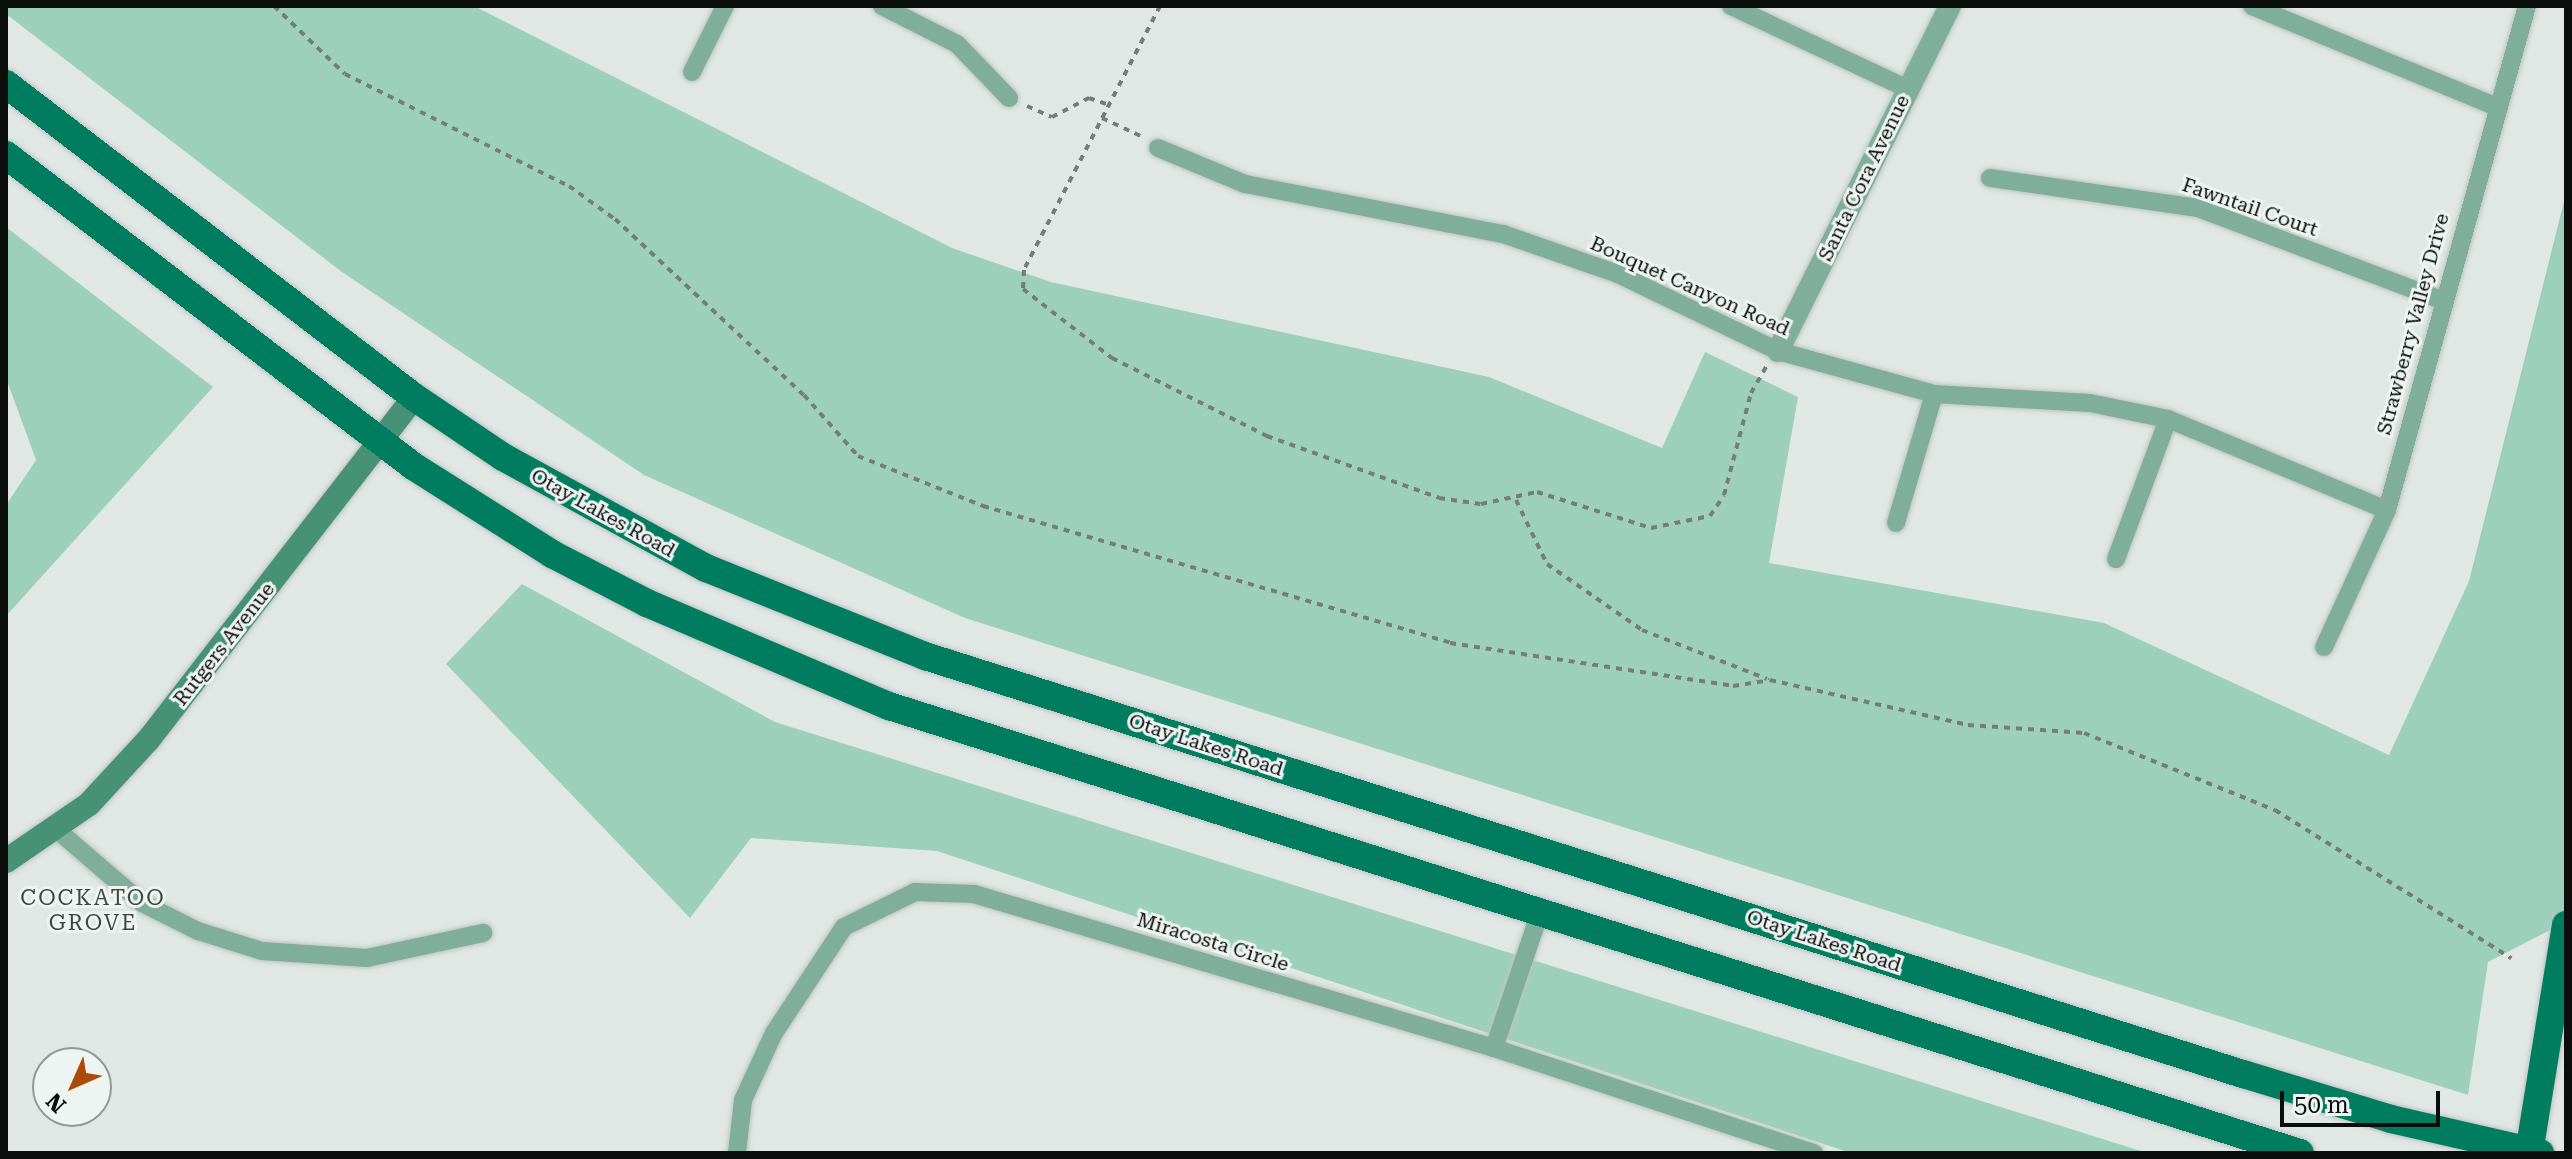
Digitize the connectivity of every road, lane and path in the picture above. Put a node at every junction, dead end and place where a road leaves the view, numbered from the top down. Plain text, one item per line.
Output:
1 (274, 6) edge
2 (725, 6) edge
3 (882, 6) edge
4 (1160, 6) edge
5 (1731, 6) edge
6 (1950, 6) edge
7 (2252, 6) edge
8 (2527, 6) edge
9 (692, 72) dead end
10 (6, 84) edge
11 (1908, 89) junction
12 (1009, 98) joint
13 (1109, 105) junction
14 (2495, 106) junction
15 (1102, 118) junction
16 (1158, 148) joint
17 (6, 155) edge
18 (1990, 178) dead end
19 (2441, 300) junction
20 (1778, 351) junction
21 (1934, 394) junction
22 (414, 397) junction
23 (2168, 419) junction
24 (381, 443) junction
25 (1516, 500) junction
26 (2387, 510) junction
27 (1896, 523) dead end
28 (2116, 559) dead end
29 (2324, 647) dead end
30 (1770, 680) junction
31 (56, 829) junction
32 (6, 861) edge
33 (1540, 912) junction
34 (2566, 925) edge
35 (483, 933) dead end
36 (2511, 958) dead end
37 (1494, 1048) junction
38 (2533, 1152) edge
39 (737, 1153) edge
40 (1814, 1153) edge
41 (2300, 1153) edge

1 - 30 path
2 - 9 street
3 - 12 street
4 - 13 path
5 - 11 street
6 - 11 street, Santa Cora Avenue
7 - 14 street
8 - 14 street, Strawberry Valley Drive
10 - 22 main road, Otay Lakes Road
11 - 20 street, Santa Cora Avenue
12 - 13 path
13 - 15 path
14 - 19 street, Strawberry Valley Drive
15 - 16 path
15 - 25 path
16 - 20 street, Bouquet Canyon Road
17 - 24 main road
18 - 19 street, Fawntail Court
19 - 26 street, Strawberry Valley Drive
20 - 21 street, Bouquet Canyon Road
20 - 25 path
21 - 23 street, Bouquet Canyon Road
21 - 27 street
22 - 24 main road, Rutgers Avenue
22 - 38 main road, Otay Lakes Road
23 - 26 street, Bouquet Canyon Road
23 - 28 street
24 - 31 main road, Rutgers Avenue
24 - 33 main road
25 - 30 path
26 - 29 street, Strawberry Valley Drive
30 - 36 path
31 - 32 main road, Rutgers Avenue
31 - 35 street
33 - 37 street
33 - 41 main road
34 - 38 main road
37 - 39 street, Miracosta Circle
37 - 40 street, Miracosta Circle

